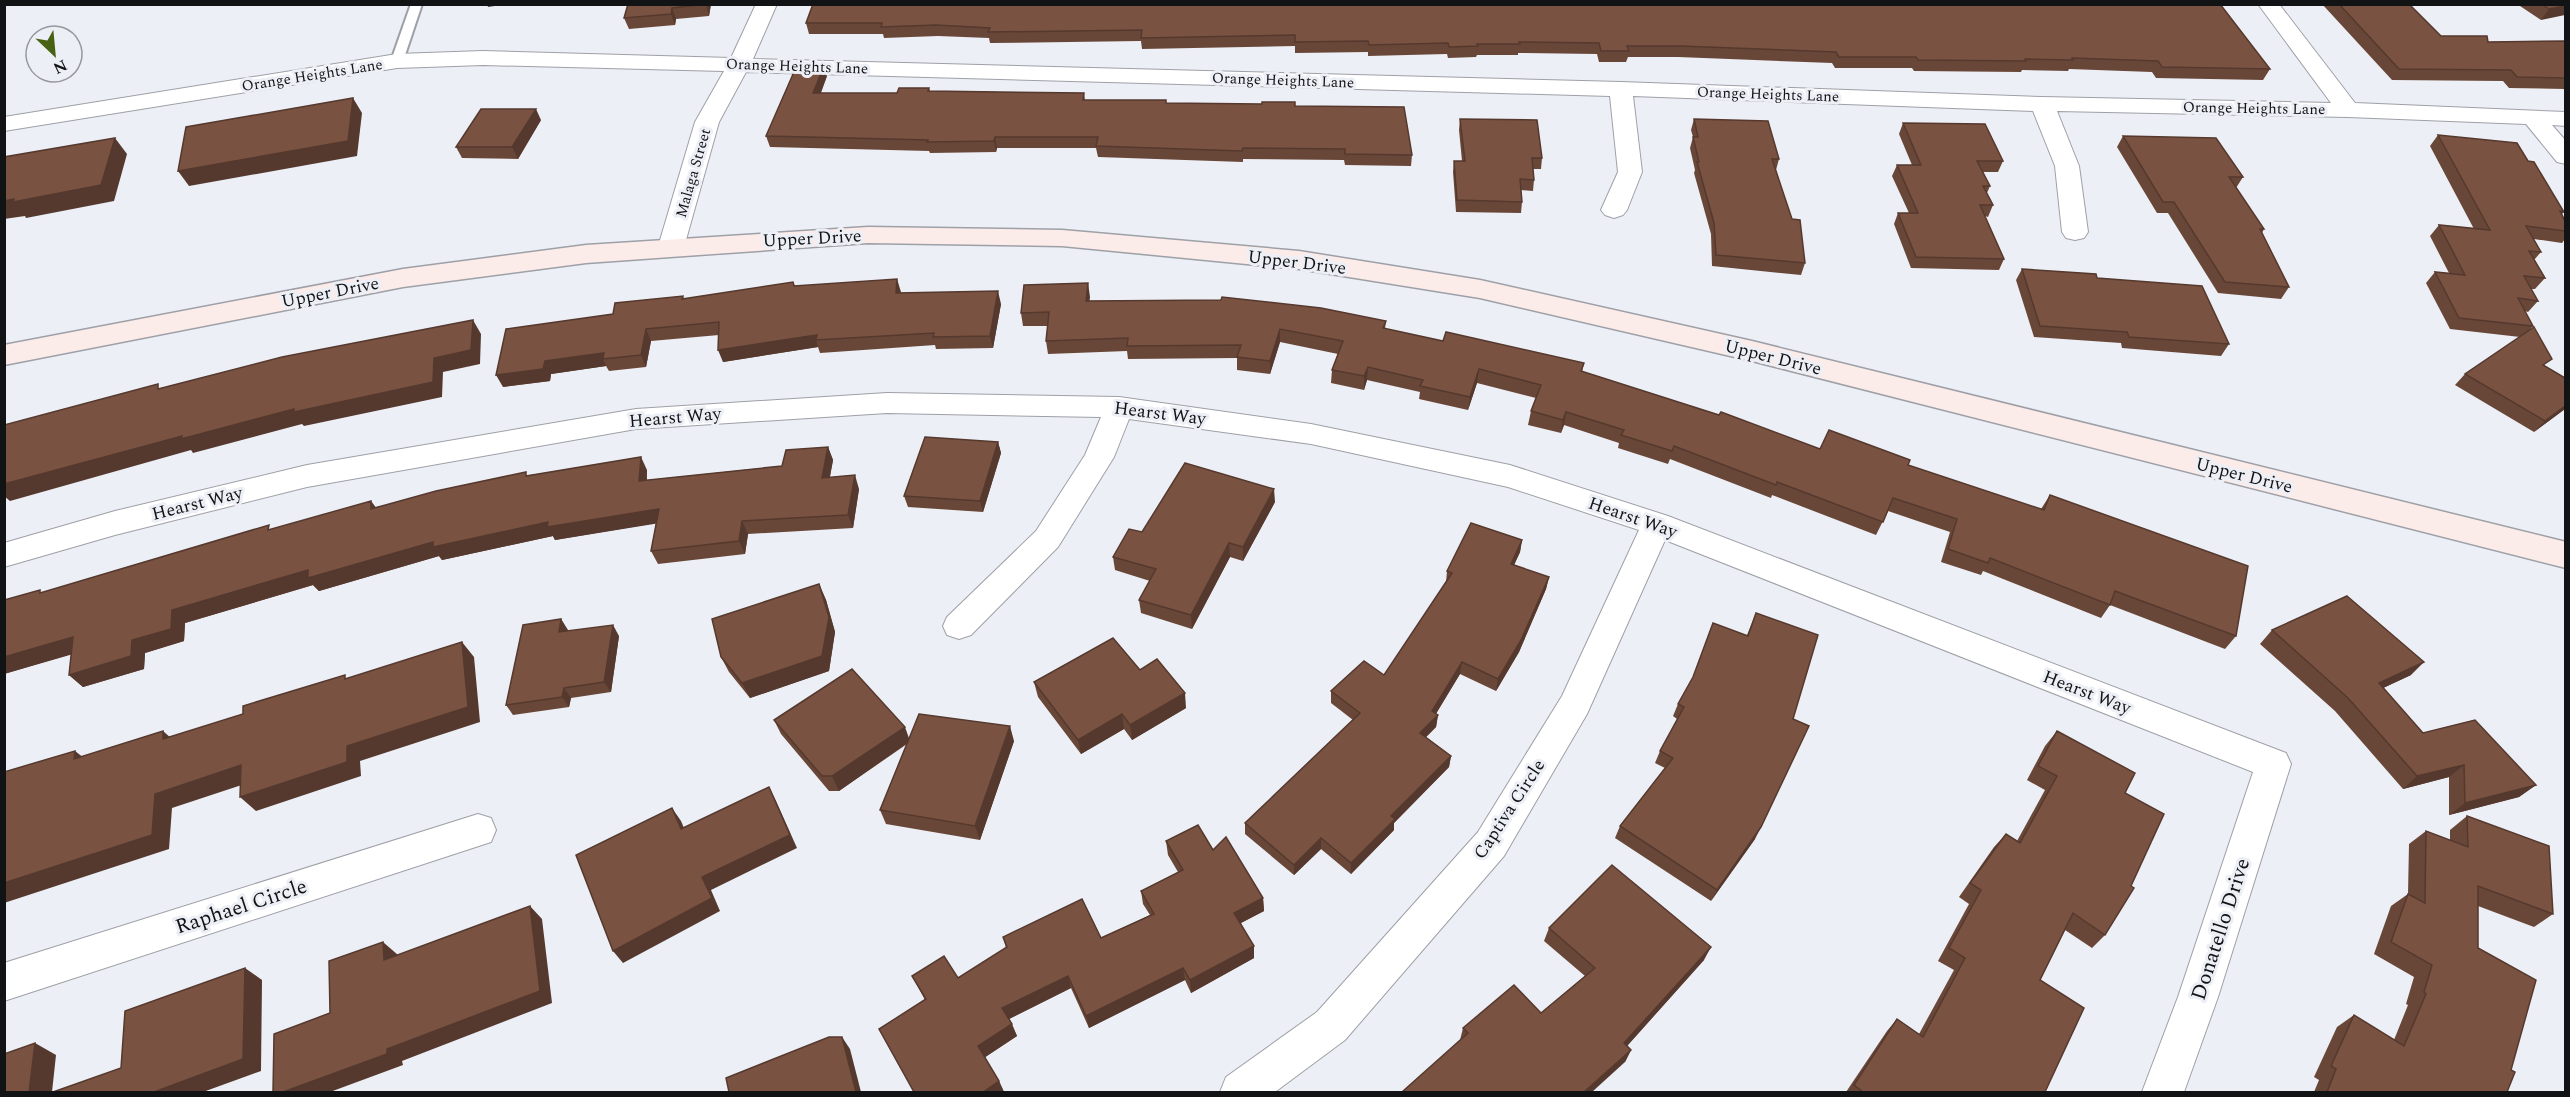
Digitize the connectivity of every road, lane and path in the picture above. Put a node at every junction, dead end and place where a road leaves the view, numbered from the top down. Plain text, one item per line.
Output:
1 (417, 4) edge
2 (767, 4) edge
3 (2268, 4) edge
4 (397, 61) junction
5 (739, 64) junction
6 (1621, 89) junction
7 (2042, 104) junction
8 (2348, 110) junction
9 (2533, 118) junction
10 (2565, 119) edge
11 (4, 124) edge
12 (2565, 157) edge
13 (1614, 210) dead end
14 (2075, 232) dead end
15 (671, 247) junction
16 (4, 355) edge
17 (1119, 406) junction
18 (1657, 524) junction
19 (4, 555) edge
20 (2565, 555) edge
21 (959, 626) dead end
22 (2273, 764) joint
23 (478, 830) dead end
24 (4, 982) edge
25 (1241, 1092) edge
26 (2163, 1092) edge

1 - 4 lane
2 - 5 street, Malaga Street
3 - 8 street
4 - 5 street, Orange Heights Lane
4 - 11 street, Orange Heights Lane
5 - 6 street, Orange Heights Lane
5 - 15 street, Malaga Street
6 - 7 street, Orange Heights Lane
6 - 13 street
7 - 8 street, Orange Heights Lane
7 - 14 street
8 - 9 street, Orange Heights Lane
9 - 10 street, Orange Heights Lane
9 - 12 street
15 - 16 main road, Upper Drive
15 - 20 main road, Upper Drive
17 - 18 street, Hearst Way
17 - 19 street, Hearst Way
17 - 21 street
18 - 22 street, Hearst Way
18 - 25 street, Captiva Circle
22 - 26 street, Donatello Drive
23 - 24 street, Raphael Circle

